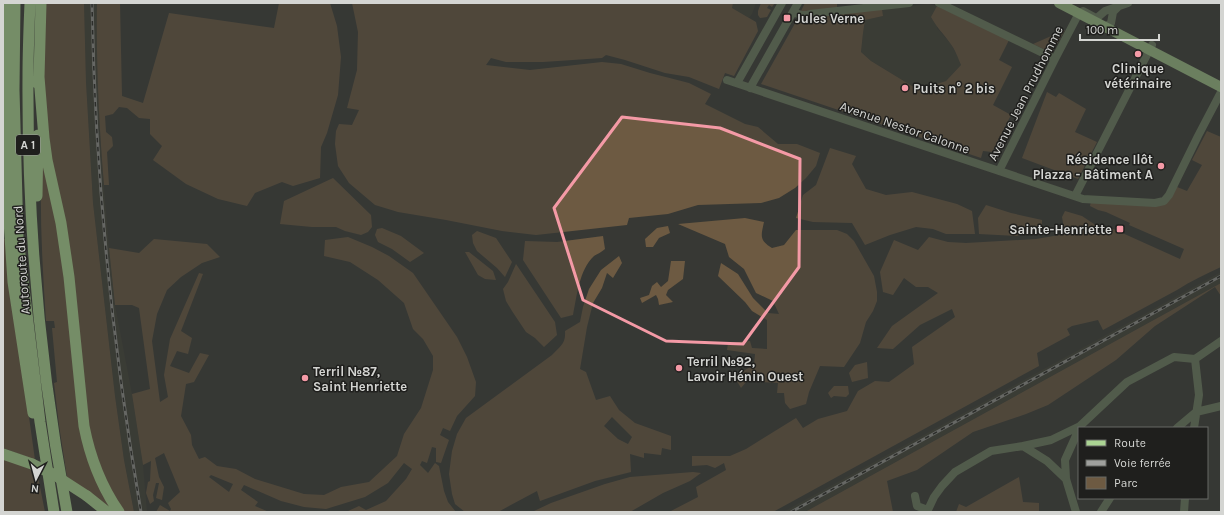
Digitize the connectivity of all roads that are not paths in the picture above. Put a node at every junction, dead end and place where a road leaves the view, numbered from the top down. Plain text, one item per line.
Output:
1 (6, 3) edge
2 (15, 3) edge
3 (30, 3) edge
4 (41, 3) edge
5 (782, 3) edge
6 (798, 3) edge
7 (909, 3) edge
8 (939, 3) edge
9 (1059, 3) edge
10 (1072, 3) edge
11 (1128, 3) edge
12 (1118, 7) junction
13 (793, 12) junction
14 (1083, 16) junction
15 (1098, 18) junction
16 (1110, 26) junction
17 (1151, 47) junction
18 (1055, 59) junction
19 (39, 77) junction
20 (727, 80) dead end
21 (1221, 80) edge
22 (737, 83) junction
23 (1221, 87) edge
24 (4, 88) edge
25 (750, 88) junction
26 (1221, 92) edge
27 (999, 171) junction
28 (1075, 196) junction
29 (36, 286) junction
30 (1221, 341) edge
31 (1195, 359) junction
32 (1221, 406) edge
33 (1196, 412) junction
34 (1081, 427) edge
35 (1178, 427) edge
36 (1194, 427) edge
37 (1078, 429) edge
38 (1078, 432) edge
39 (1023, 446) junction
40 (3, 454) edge
41 (48, 476) junction
42 (1066, 479) junction
43 (915, 496) dead end
44 (86, 498) junction
45 (1109, 499) edge
46 (1186, 499) edge
47 (928, 511) edge
48 (54, 512) edge
49 (67, 512) edge
50 (96, 512) edge
51 (107, 512) edge
52 (119, 512) edge
53 (1076, 512) edge
54 (1102, 512) edge
55 (1184, 512) edge

1 - 24 highway
2 - 41 highway, Autoroute du Nord / A 1
3 - 29 highway, Autoroute du Nord / A 1
4 - 19 highway
5 - 22 street
6 - 13 street
7 - 13 street
8 - 18 street
9 - 14 main road
10 - 15 main road
11 - 12 street
12 - 15 street
12 - 16 street
13 - 25 street
14 - 15 street
14 - 16 main road
14 - 18 street, Avenue Jean Prudhomme
15 - 16 main road
16 - 17 main road
17 - 21 main road
17 - 23 main road
17 - 28 street
18 - 27 street, Avenue Jean Prudhomme
19 - 29 highway
19 - 52 highway
20 - 22 street, Avenue Nestor Calonne
22 - 25 street, Avenue Nestor Calonne
24 - 41 highway
25 - 27 street, Avenue Nestor Calonne
26 - 28 street, Avenue Nestor Calonne
27 - 28 street, Avenue Nestor Calonne
29 - 49 highway, Autoroute du Nord / A 1
30 - 31 street
31 - 33 street
31 - 34 street
32 - 33 street
33 - 35 street
33 - 36 street
37 - 39 street
38 - 42 street
39 - 42 street
39 - 47 street
40 - 44 highway, bridge
41 - 48 highway, Autoroute du Nord / A 1
42 - 53 street
43 - 47 street
44 - 50 highway
44 - 51 highway
45 - 54 street
46 - 55 street

